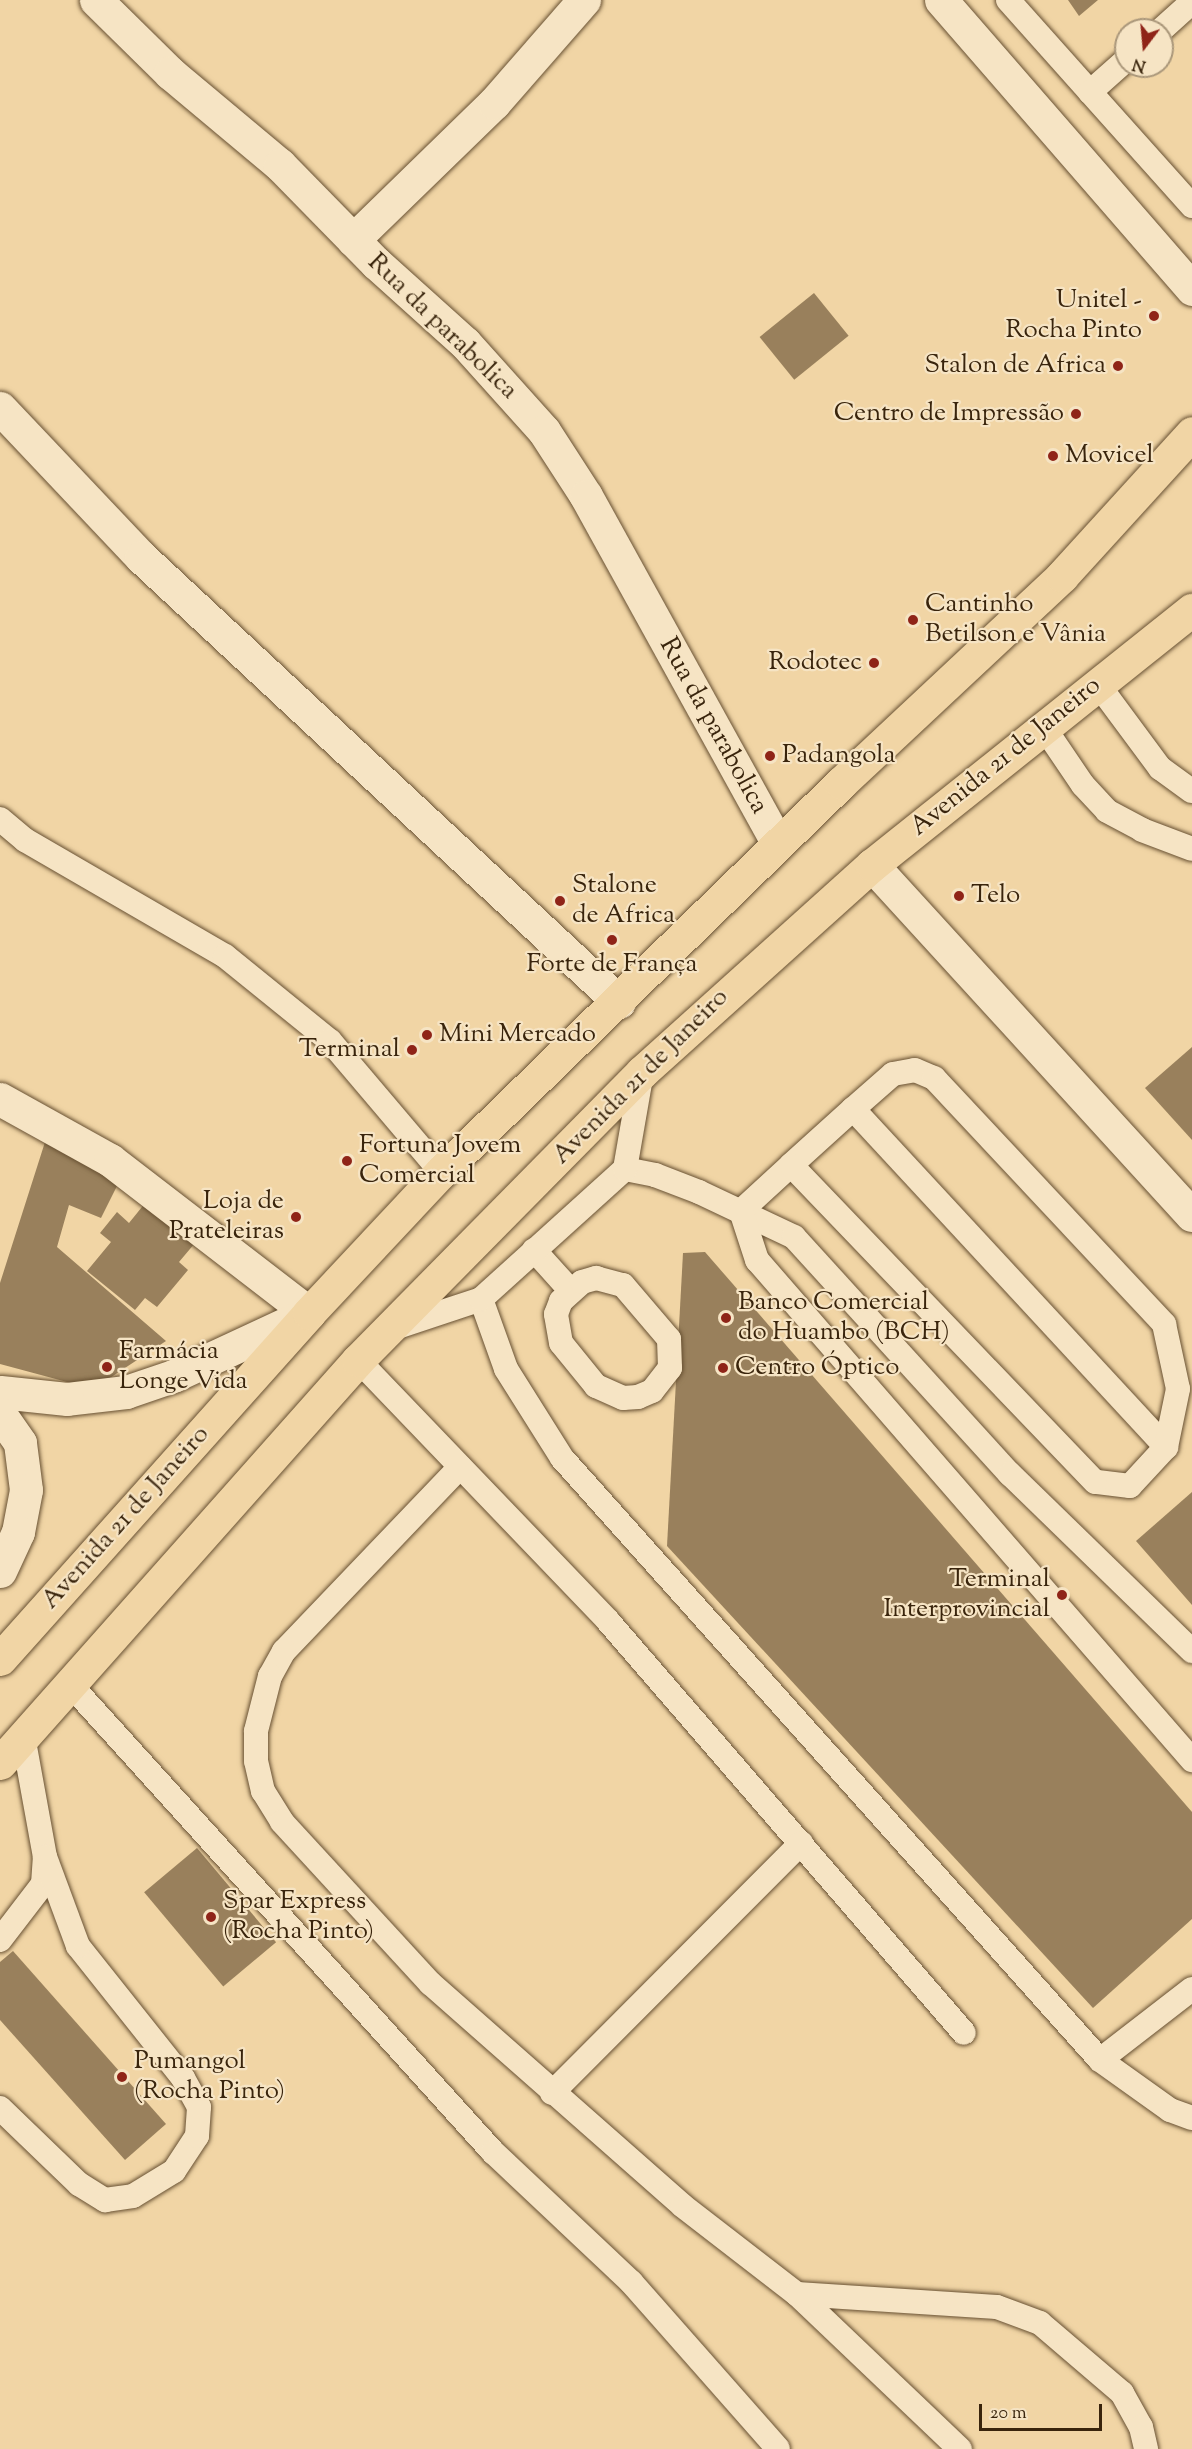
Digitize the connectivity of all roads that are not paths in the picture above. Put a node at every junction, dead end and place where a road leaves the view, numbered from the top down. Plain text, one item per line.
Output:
1 (96, 0) edge
2 (584, 0) edge
3 (941, 0) edge
4 (1008, 0) edge
5 (1192, 2) edge
6 (1174, 18) edge
7 (1114, 71) edge
8 (1090, 92) junction
9 (1192, 206) edge
10 (353, 240) junction
11 (1192, 289) edge
12 (0, 408) edge
13 (1192, 433) edge
14 (1192, 610) edge
15 (1097, 683) junction
16 (1043, 726) junction
17 (1192, 791) edge
18 (0, 819) edge
19 (1189, 843) edge
20 (778, 844) junction
21 (872, 865) junction
22 (619, 1002) junction
23 (642, 1071) junction
24 (0, 1099) edge
25 (853, 1109) junction
26 (791, 1165) junction
27 (625, 1169) junction
28 (441, 1172) junction
29 (741, 1211) junction
30 (1192, 1215) edge
31 (534, 1250) junction
32 (570, 1290) junction
33 (481, 1299) junction
34 (309, 1312) junction
35 (386, 1331) junction
36 (358, 1360) junction
37 (0, 1392) edge
38 (0, 1414) edge
39 (1166, 1447) junction
40 (460, 1467) junction
41 (0, 1571) edge
42 (1192, 1651) edge
43 (0, 1659) edge
44 (68, 1682) junction
45 (23, 1736) junction
46 (1192, 1760) edge
47 (0, 1762) edge
48 (801, 1844) junction
49 (45, 1857) junction
50 (0, 1940) edge
51 (1192, 1989) edge
52 (964, 2033) dead end
53 (1100, 2060) junction
54 (552, 2093) junction
55 (0, 2108) edge
56 (1192, 2118) edge
57 (797, 2294) junction
58 (778, 2449) edge
59 (960, 2449) edge
60 (1146, 2449) edge

1 - 10 street, Rua da parabolica
2 - 10 street
3 - 11 street
4 - 8 lane
5 - 6 lane
7 - 8 lane
8 - 9 lane
10 - 20 street, Rua da parabolica
12 - 22 street
13 - 20 main road, Avenida 21 de Janeiro
14 - 15 main road, Avenida 21 de Janeiro
15 - 16 main road, Avenida 21 de Janeiro
15 - 17 lane
16 - 19 lane
16 - 21 main road, Avenida 21 de Janeiro
18 - 28 lane
20 - 22 main road, Avenida 21 de Janeiro
21 - 23 main road, Avenida 21 de Janeiro
21 - 30 street
22 - 28 main road, Avenida 21 de Janeiro
23 - 27 lane
23 - 35 main road, Avenida 21 de Janeiro
24 - 34 street
25 - 26 lane
25 - 39 lane
25 - 39 lane
26 - 29 lane
26 - 39 lane
27 - 29 lane
27 - 31 lane
28 - 34 main road, Avenida 21 de Janeiro
29 - 42 lane
29 - 46 lane
31 - 32 lane
31 - 33 lane
32 - 32 lane
33 - 35 lane
33 - 53 lane
34 - 37 street
34 - 43 main road, Avenida 21 de Janeiro
35 - 36 main road, Avenida 21 de Janeiro
36 - 40 lane
36 - 44 main road, Avenida 21 de Janeiro
38 - 41 street
40 - 48 lane
40 - 54 lane
44 - 45 main road, Avenida 21 de Janeiro
44 - 58 lane
45 - 47 main road, Avenida 21 de Janeiro
45 - 49 lane
48 - 52 lane
48 - 54 lane
49 - 50 lane
49 - 55 lane
51 - 53 lane
53 - 56 lane
54 - 57 lane
57 - 59 lane
57 - 60 lane

